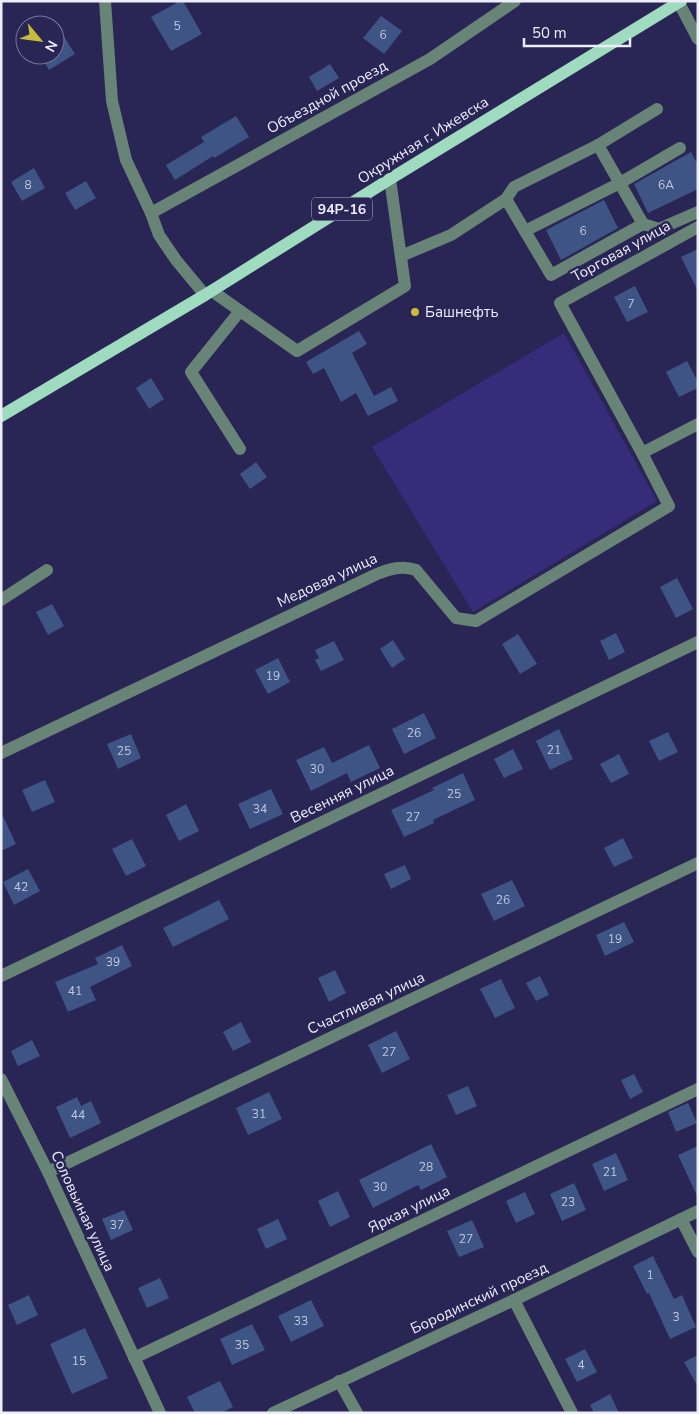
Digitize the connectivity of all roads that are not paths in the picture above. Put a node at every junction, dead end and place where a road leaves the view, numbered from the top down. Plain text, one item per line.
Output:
1 (105, 1) edge
2 (515, 1) edge
3 (680, 2) edge
4 (698, 39) edge
5 (657, 109) dead end
6 (598, 145) junction
7 (680, 148) dead end
8 (390, 179) junction
9 (620, 183) junction
10 (506, 199) junction
11 (698, 212) edge
12 (151, 213) junction
13 (643, 224) junction
14 (698, 227) edge
15 (525, 231) junction
16 (401, 256) junction
17 (208, 293) junction
18 (240, 311) junction
19 (1, 416) edge
20 (698, 424) edge
21 (240, 449) dead end
22 (642, 453) junction
23 (47, 570) dead end
24 (1, 600) edge
25 (698, 642) edge
26 (1, 753) edge
27 (698, 863) edge
28 (1, 976) edge
29 (1, 1079) edge
30 (698, 1089) edge
31 (48, 1172) junction
32 (698, 1211) edge
33 (681, 1219) junction
34 (698, 1252) edge
35 (514, 1300) junction
36 (134, 1358) junction
37 (339, 1381) junction
38 (160, 1413) edge
39 (273, 1413) edge
40 (357, 1413) edge
41 (572, 1413) edge

1 - 12 street
2 - 12 street, Объездной проезд
3 - 4 street
3 - 8 main road, Окружная г. Ижевска / 94Р-16
5 - 6 street
6 - 9 street
6 - 10 street
7 - 9 street
8 - 16 street
8 - 17 main road, Окружная г. Ижевска / 94Р-16
9 - 13 street
9 - 15 street
10 - 15 street
10 - 16 street
11 - 13 street
12 - 17 street
13 - 15 street
14 - 22 street, Торговая улица
16 - 18 street
17 - 18 street
17 - 19 main road, Окружная г. Ижевска / 94Р-16
18 - 21 street
20 - 22 street
22 - 26 street, Медовая улица
23 - 24 street
25 - 28 street, Весенняя улица
27 - 31 street, Счастливая улица
29 - 31 street, Соловьиная улица
30 - 36 street, Яркая улица
31 - 36 street, Соловьиная улица
32 - 33 street, Бородинский проезд
33 - 34 street
33 - 35 street, Бородинский проезд
35 - 37 street, Бородинский проезд
35 - 41 street
36 - 38 street, Соловьиная улица
37 - 39 street, Бородинский проезд
37 - 40 street

